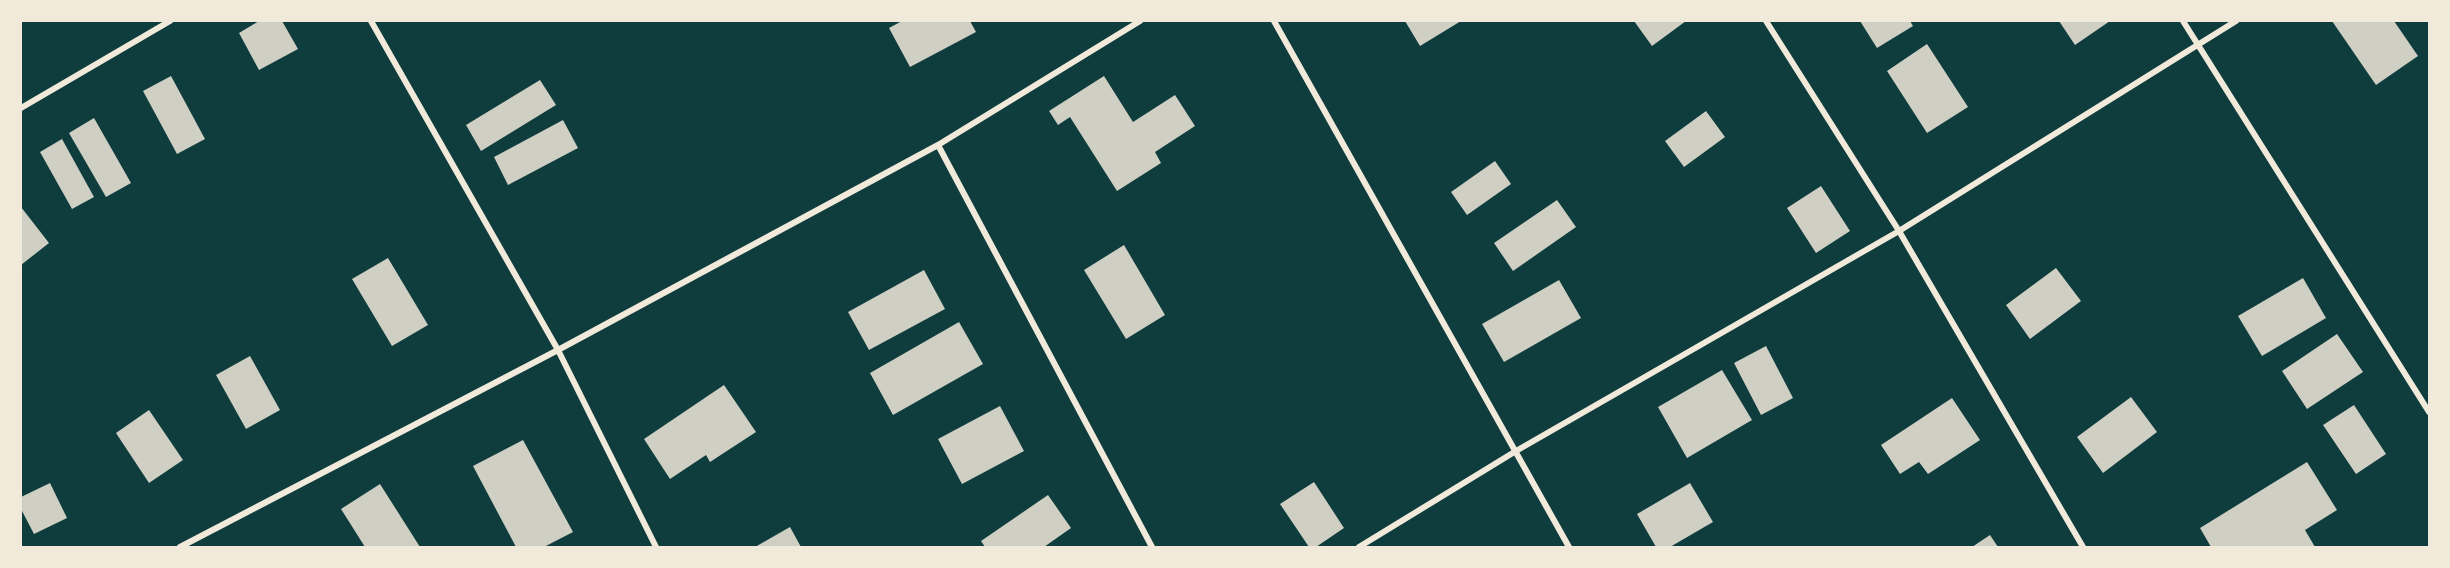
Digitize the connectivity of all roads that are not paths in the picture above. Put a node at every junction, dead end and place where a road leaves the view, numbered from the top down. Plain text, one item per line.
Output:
1 (170, 21) edge
2 (371, 21) edge
3 (1140, 21) edge
4 (1274, 21) edge
5 (1766, 21) edge
6 (2183, 21) edge
7 (2236, 21) edge
8 (2197, 44) junction
9 (21, 108) edge
10 (938, 144) junction
11 (1899, 231) junction
12 (558, 350) junction
13 (2429, 412) edge
14 (1516, 451) junction
15 (180, 547) edge
16 (656, 547) edge
17 (1152, 547) edge
18 (1359, 547) edge
19 (1569, 547) edge
20 (2083, 547) edge

1 - 9 street
2 - 12 street
3 - 10 street
4 - 14 street
5 - 11 street
6 - 8 street
7 - 8 street
8 - 11 street
8 - 13 street
10 - 12 street
10 - 17 street
11 - 14 street
11 - 20 street
12 - 15 street
12 - 16 street
14 - 18 street
14 - 19 street

